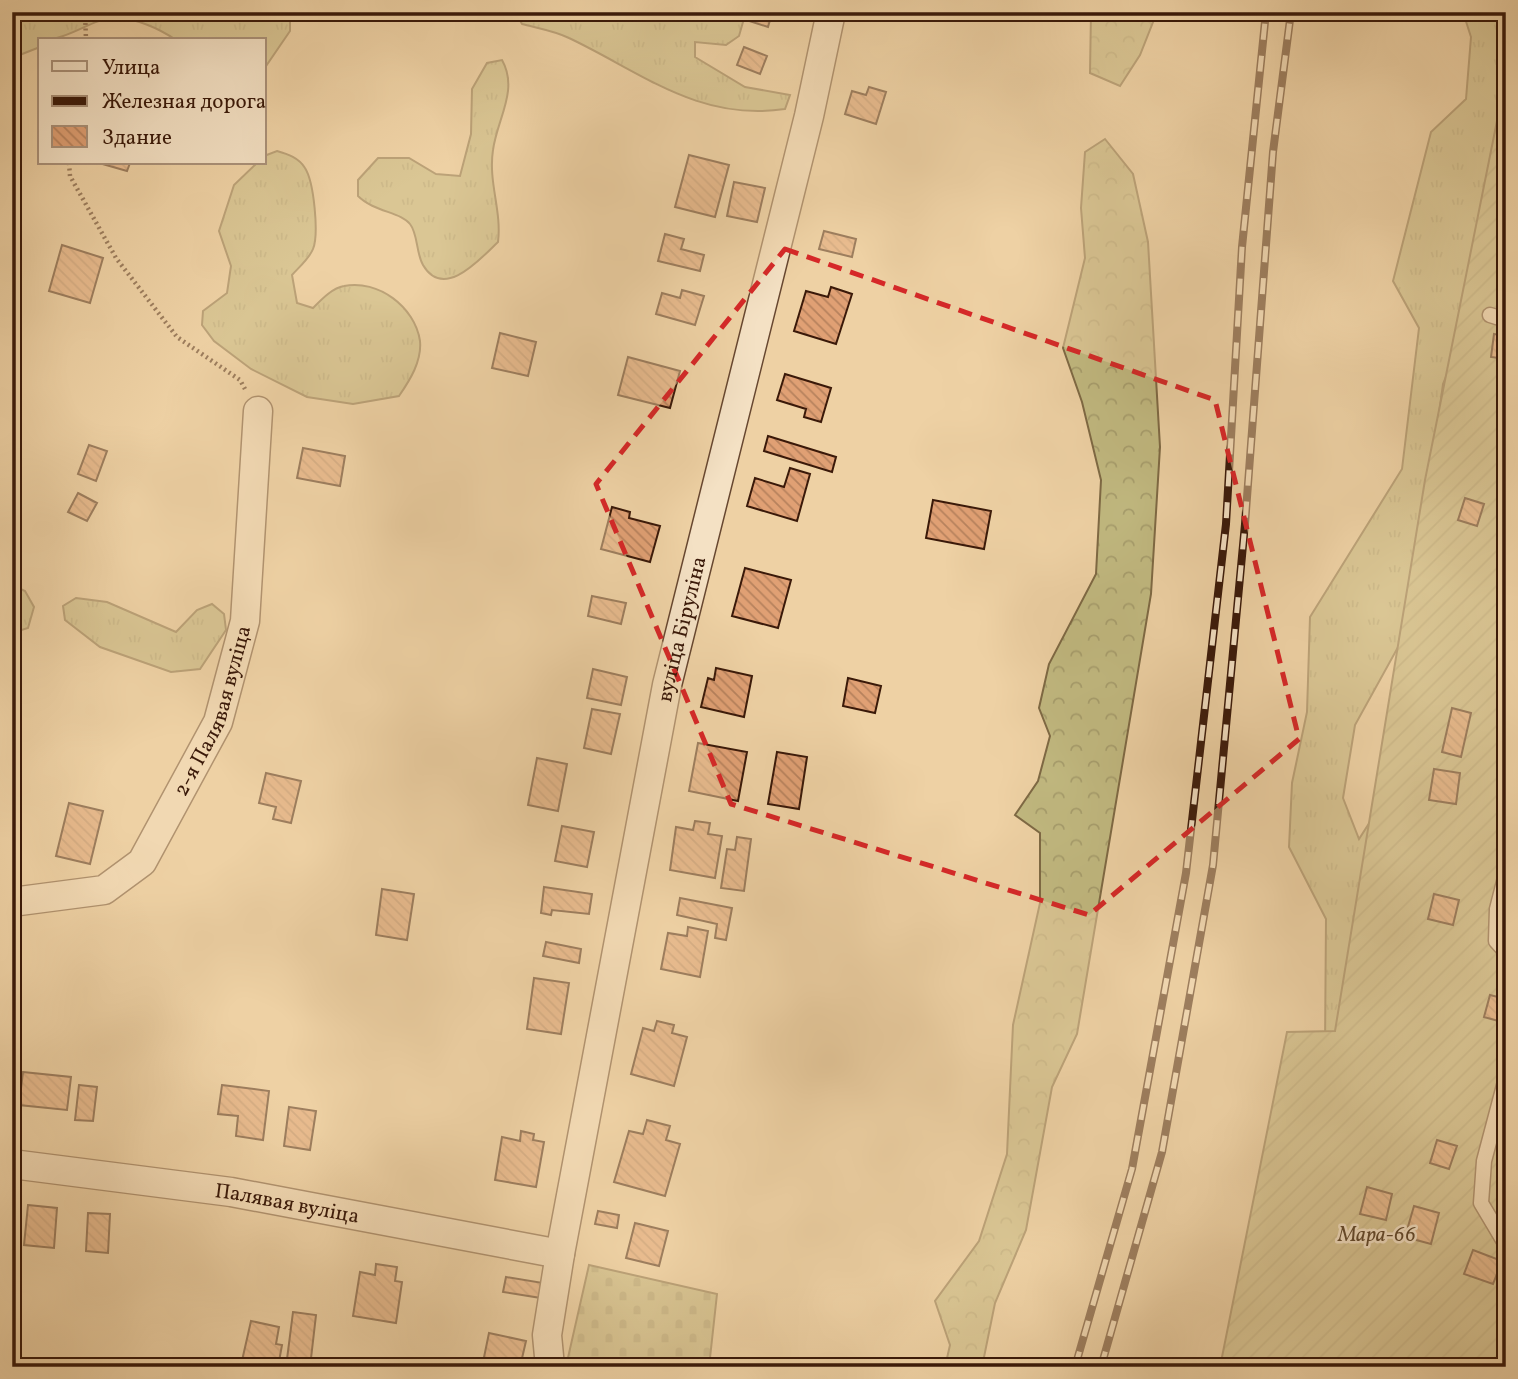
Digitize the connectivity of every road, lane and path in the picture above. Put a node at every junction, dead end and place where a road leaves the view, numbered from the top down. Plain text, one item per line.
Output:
1 (85, 12) edge
2 (831, 12) edge
3 (86, 38) edge
4 (69, 164) edge
5 (1490, 315) dead end
6 (1506, 320) edge
7 (258, 411) joint
8 (1506, 874) edge
9 (12, 902) edge
10 (1506, 952) edge
11 (1506, 1078) edge
12 (12, 1164) edge
13 (1506, 1245) edge
14 (560, 1254) junction
15 (550, 1367) edge

1 - 3 path
2 - 14 street, вуліца Біруліна
4 - 7 path
5 - 6 lane
7 - 9 street, 2-я Палявая вуліца
8 - 10 lane
11 - 13 lane
12 - 14 street, Палявая вуліца
14 - 15 street, вуліца Біруліна

